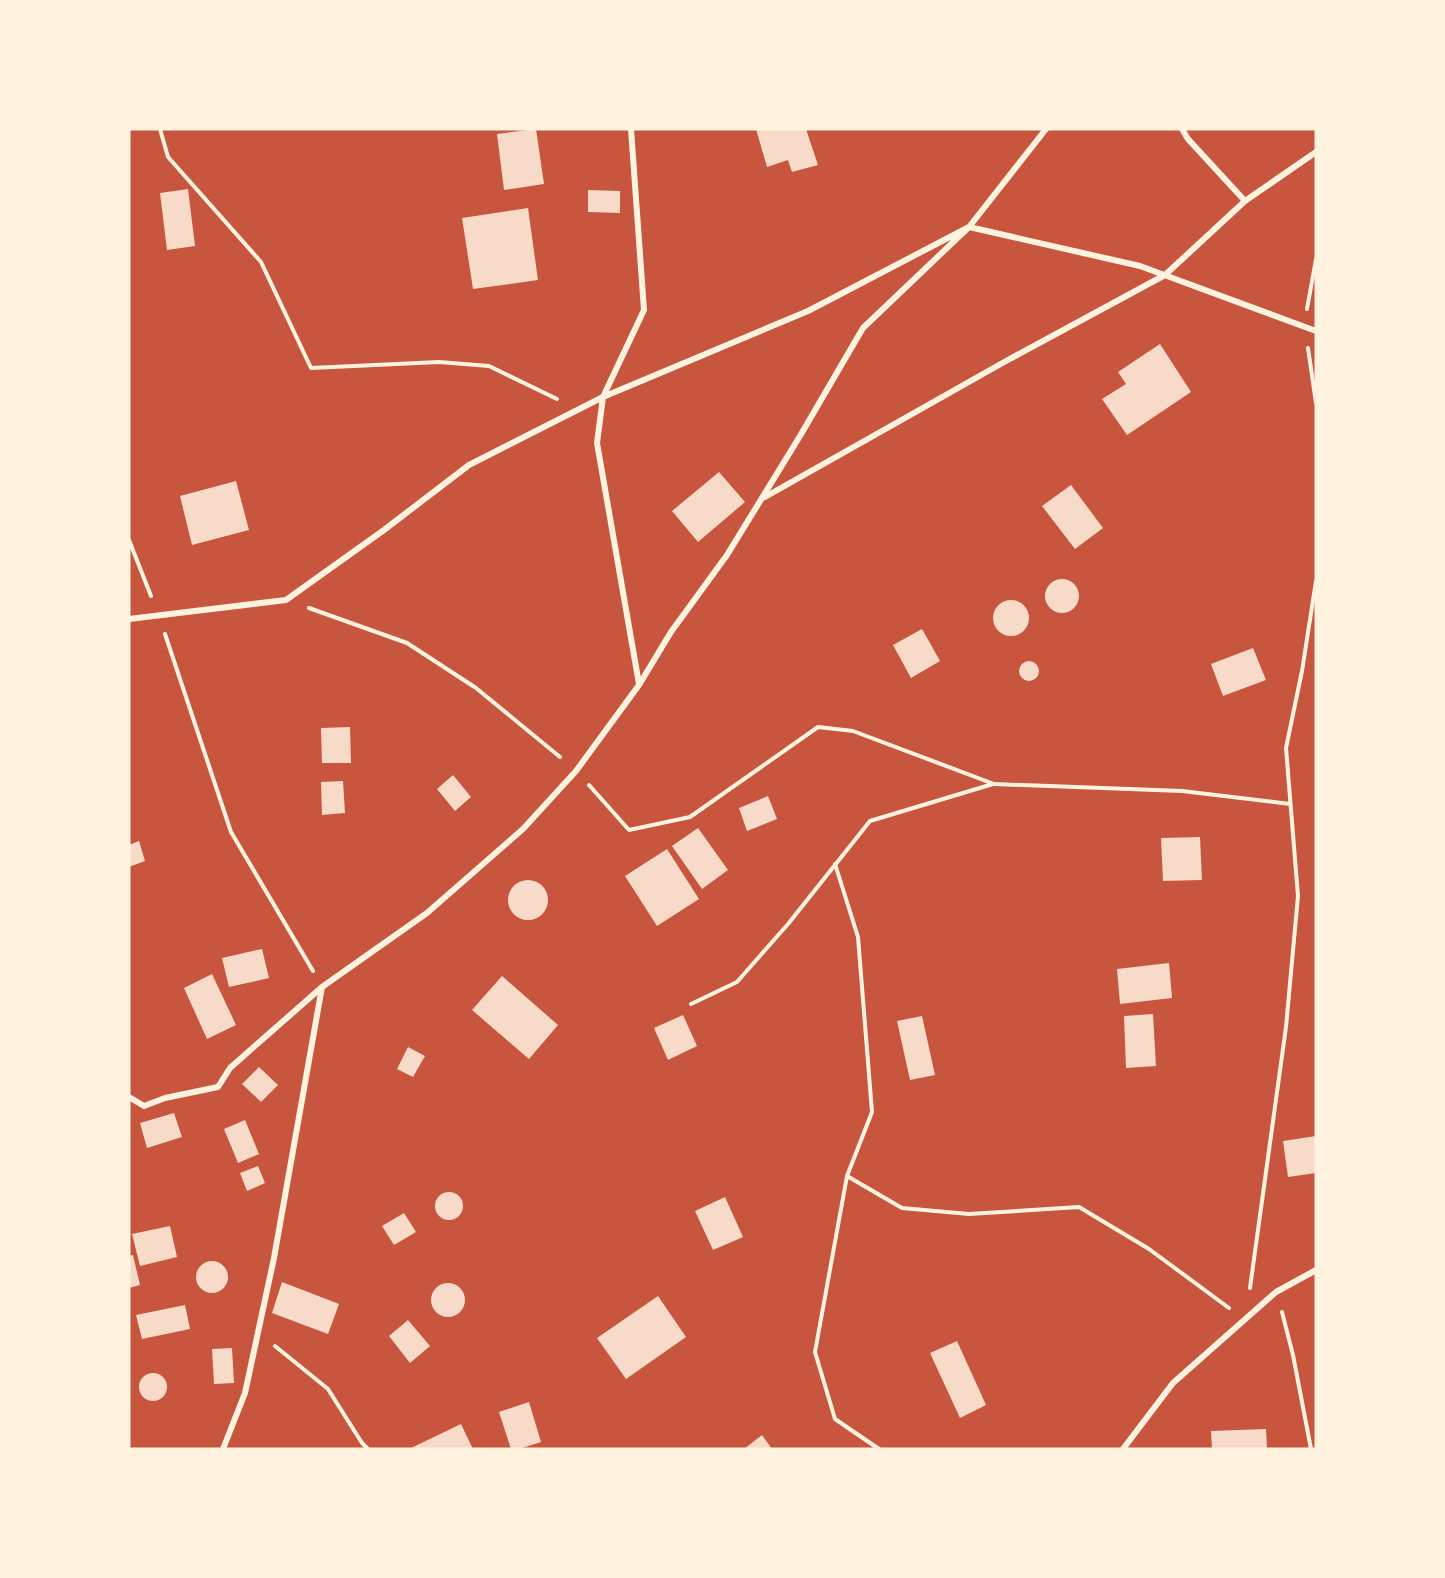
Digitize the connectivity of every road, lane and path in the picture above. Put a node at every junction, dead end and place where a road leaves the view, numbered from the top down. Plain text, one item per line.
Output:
1 (160, 129) edge
2 (631, 129) edge
3 (1046, 129) edge
4 (1182, 129) edge
5 (1316, 152) edge
6 (1245, 201) junction
7 (969, 227) junction
8 (1165, 275) junction
9 (1316, 331) edge
10 (603, 397) junction
11 (579, 410) junction
12 (762, 498) junction
13 (129, 540) edge
14 (1316, 581) edge
15 (286, 600) junction
16 (159, 615) junction
17 (129, 619) edge
18 (639, 685) junction
19 (576, 771) junction
20 (994, 784) junction
21 (1290, 804) junction
22 (835, 864) junction
23 (322, 987) junction
24 (691, 1004) dead end
25 (129, 1097) edge
26 (847, 1176) junction
27 (1316, 1270) edge
28 (1276, 1292) junction
29 (1245, 1320) junction
30 (258, 1331) junction
31 (223, 1449) edge
32 (368, 1449) edge
33 (879, 1449) edge
34 (1123, 1449) edge
35 (1311, 1449) edge

1 - 11 path
2 - 10 street
3 - 7 street
4 - 6 street
5 - 6 street
6 - 8 street
7 - 8 street
7 - 10 street
7 - 12 street
8 - 9 street
8 - 12 street
10 - 11 street
10 - 18 street
11 - 15 street
12 - 18 street
13 - 16 path
14 - 21 path
15 - 16 street
15 - 19 path
16 - 17 street
16 - 23 path
18 - 19 street
19 - 20 path
19 - 23 street
20 - 21 path
20 - 22 path
21 - 29 path
22 - 24 path
22 - 26 path
23 - 25 street
23 - 30 street
26 - 29 path
26 - 33 path
27 - 28 street
28 - 29 street
28 - 35 path
29 - 34 street
30 - 31 street
30 - 32 path

